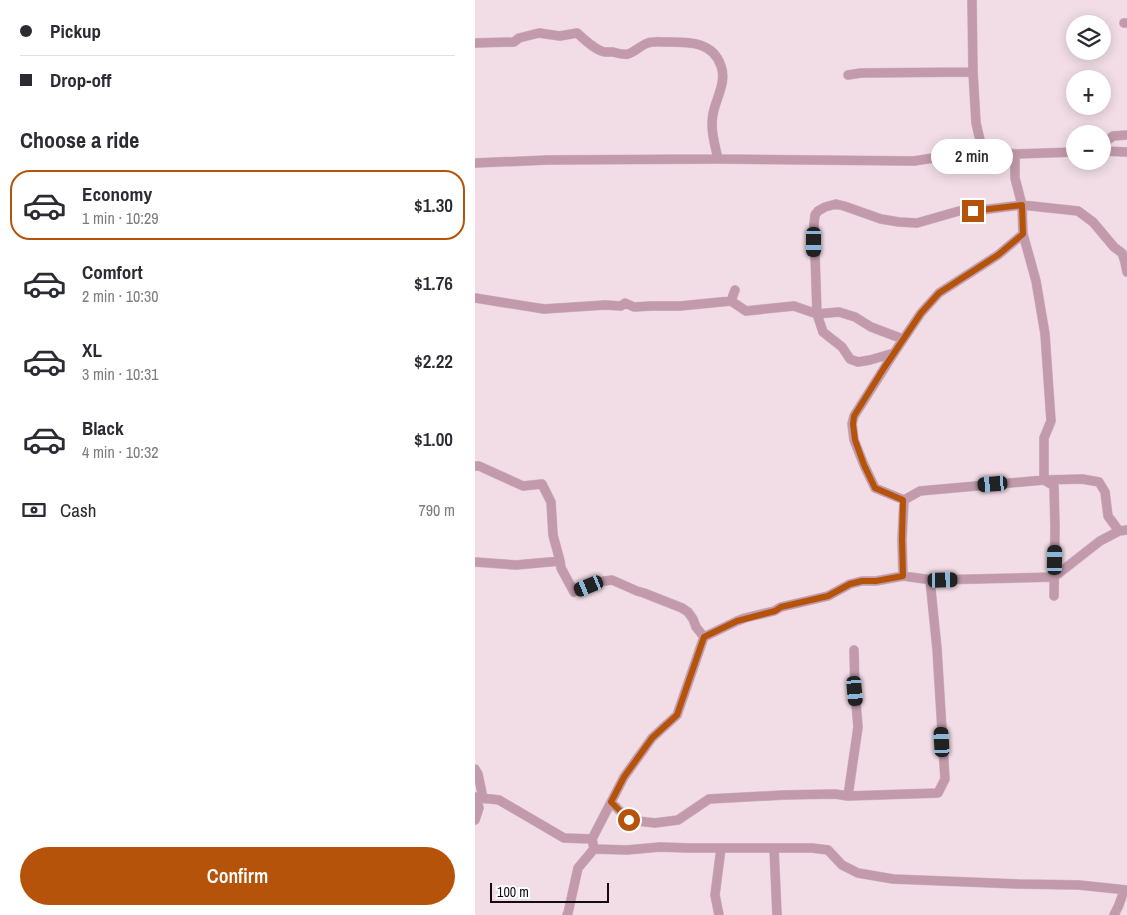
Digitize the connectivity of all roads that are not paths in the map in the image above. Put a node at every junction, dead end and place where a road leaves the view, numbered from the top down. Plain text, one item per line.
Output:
1 (972, 0) edge
2 (475, 43) edge
3 (973, 72) junction
4 (848, 75) dead end
5 (1127, 135) edge
6 (1111, 138) edge
7 (985, 150) junction
8 (1111, 151) edge
9 (1066, 152) edge
10 (1127, 152) edge
11 (1015, 154) junction
12 (717, 159) junction
13 (475, 163) edge
14 (1022, 205) junction
15 (1023, 234) junction
16 (1127, 272) edge
17 (735, 290) dead end
18 (475, 298) edge
19 (731, 301) junction
20 (817, 314) junction
21 (903, 339) junction
22 (894, 353) junction
23 (475, 466) edge
24 (1045, 480) junction
25 (903, 500) junction
26 (1123, 531) edge
27 (560, 561) junction
28 (475, 562) edge
29 (903, 576) junction
30 (1055, 577) junction
31 (929, 580) junction
32 (1054, 596) dead end
33 (704, 637) junction
34 (854, 650) dead end
35 (475, 769) edge
36 (848, 796) junction
37 (478, 797) edge
38 (611, 802) junction
39 (475, 820) edge
40 (591, 839) junction
41 (721, 848) junction
42 (774, 848) junction
43 (593, 849) junction
44 (1126, 890) edge
45 (567, 915) edge
46 (719, 915) edge
47 (777, 915) edge
48 (1114, 915) edge

1 - 3 street
2 - 12 street
3 - 4 street
3 - 7 street
5 - 6 street
7 - 11 street
7 - 12 street
8 - 10 street
9 - 11 street
11 - 14 street
12 - 13 street
14 - 15 street
14 - 16 street
14 - 20 street
15 - 21 street
15 - 24 street
17 - 19 street
18 - 19 street
19 - 20 street
20 - 21 street
20 - 22 street
21 - 22 street
22 - 25 street
23 - 27 street
24 - 25 street
24 - 26 street
24 - 30 street
25 - 29 street
26 - 30 street
27 - 28 street
27 - 33 street
29 - 31 street
29 - 33 street
30 - 31 street
30 - 32 street
31 - 36 street
33 - 38 street
34 - 36 street
35 - 37 street
36 - 38 street
37 - 39 street
37 - 40 street
38 - 40 street
40 - 43 street
41 - 42 street
41 - 43 street
41 - 46 street
42 - 44 street
42 - 47 street
43 - 45 street
44 - 48 street

